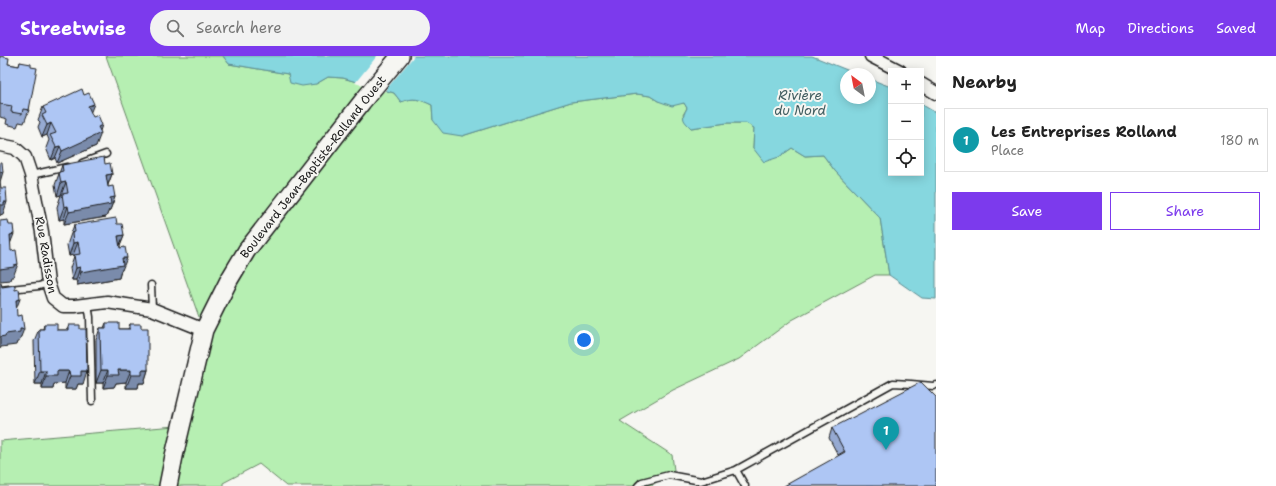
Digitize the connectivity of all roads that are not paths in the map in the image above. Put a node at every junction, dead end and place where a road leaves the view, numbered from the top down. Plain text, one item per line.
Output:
1 (400, 56) edge
2 (871, 56) edge
3 (894, 68) edge
4 (924, 86) edge
5 (936, 93) edge
6 (0, 144) edge
7 (106, 154) dead end
8 (31, 175) junction
9 (48, 283) junction
10 (151, 285) dead end
11 (0, 290) edge
12 (88, 304) junction
13 (152, 309) junction
14 (204, 330) junction
15 (936, 385) edge
16 (92, 401) dead end
17 (736, 470) junction
18 (168, 486) edge
19 (638, 486) edge
20 (745, 486) edge

1 - 14 street, Boulevard Jean-Baptiste-Rolland Ouest
2 - 3 street
4 - 5 street
6 - 8 street, Rue Radisson
7 - 8 lane
8 - 9 street, Rue Radisson
9 - 11 lane
9 - 12 street, Rue Radisson
10 - 13 lane
12 - 13 street, Rue Radisson
12 - 16 lane
13 - 14 street, Rue Radisson
14 - 18 street, Boulevard Jean-Baptiste-Rolland Ouest
15 - 17 lane
17 - 19 lane
17 - 20 lane

